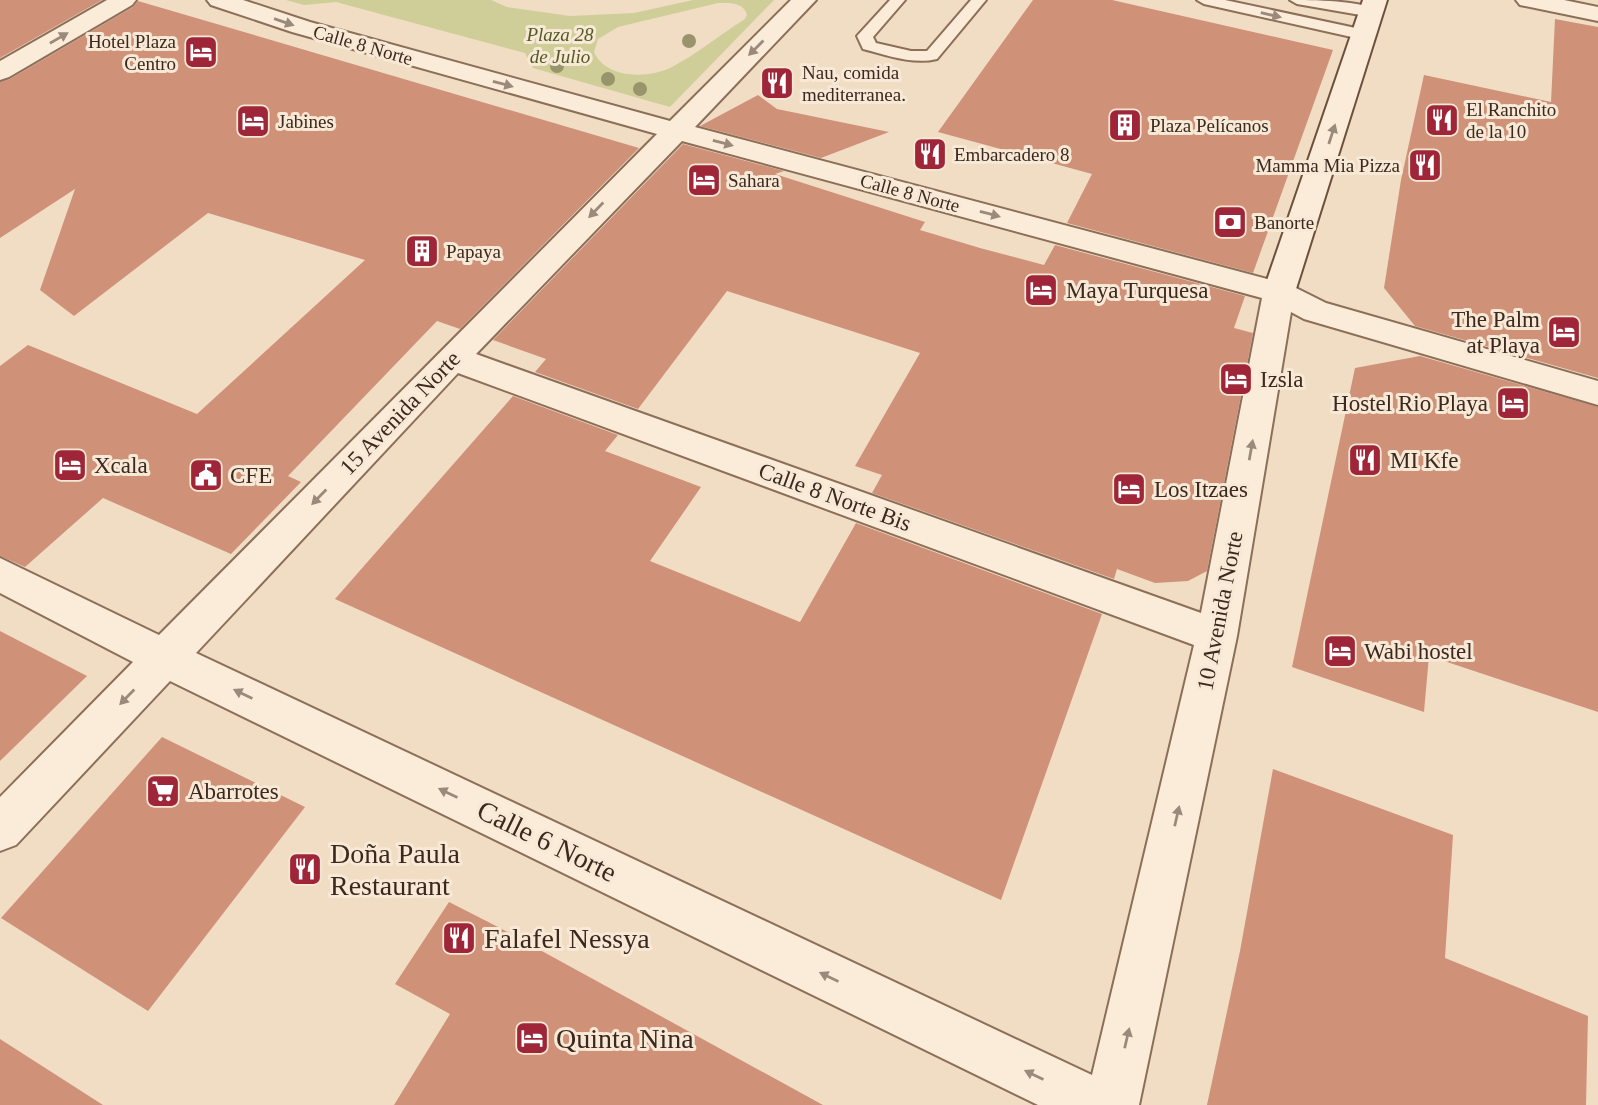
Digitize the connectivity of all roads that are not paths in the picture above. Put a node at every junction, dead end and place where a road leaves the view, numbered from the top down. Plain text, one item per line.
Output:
1 (124, 0) edge
2 (219, 0) edge
3 (804, 0) edge
4 (898, 0) edge
5 (979, 0) edge
6 (1204, 0) edge
7 (1297, 0) edge
8 (1528, 0) edge
9 (1598, 14) edge
10 (1371, 16) edge
11 (0, 72) edge
12 (674, 130) junction
13 (1279, 292) junction
14 (452, 358) junction
15 (1598, 393) edge
16 (0, 574) edge
17 (1217, 636) junction
18 (165, 658) junction
19 (0, 829) edge
20 (1096, 1105) edge
21 (1112, 1105) edge

11 -> 1 street
2 -> 12 street, Calle 8 Norte
3 -> 12 street, 15 Avenida Norte
4 - 5 lane
6 -> 10 lane
7 - 10 lane
8 - 9 street
13 -> 10 street, 10 Avenida Norte
12 -> 13 street, Calle 8 Norte
12 -> 14 street, 15 Avenida Norte
13 - 15 street, Calle 8 Norte
17 -> 13 street, 10 Avenida Norte
14 - 17 street, Calle 8 Norte Bis
14 -> 18 street, 15 Avenida Norte
16 - 18 street, Calle 6 Norte
21 -> 17 street, 10 Avenida Norte
18 -> 19 street, 15 Avenida Norte
20 -> 18 street, Calle 6 Norte

